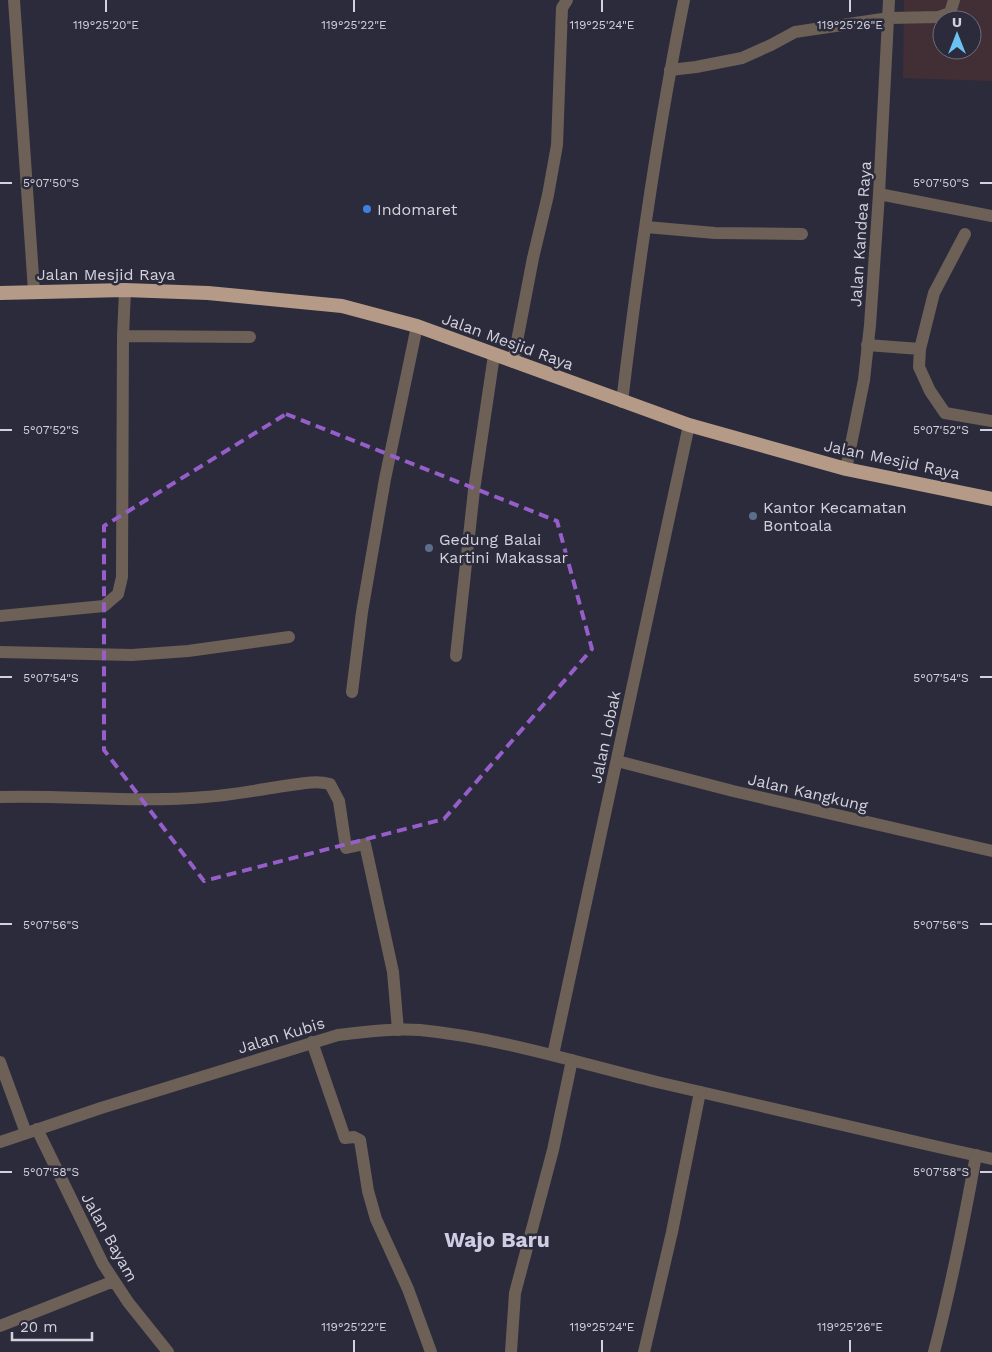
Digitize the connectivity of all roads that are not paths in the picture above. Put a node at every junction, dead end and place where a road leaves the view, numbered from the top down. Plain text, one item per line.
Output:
1 (14, 0) edge
2 (567, 0) edge
3 (684, 0) edge
4 (889, 0) edge
5 (954, 0) edge
6 (889, 18) junction
7 (670, 70) junction
8 (880, 194) junction
9 (992, 216) edge
10 (646, 227) junction
11 (802, 234) dead end
12 (965, 234) dead end
13 (125, 290) junction
14 (34, 291) junction
15 (0, 293) edge
16 (417, 326) junction
17 (123, 336) junction
18 (250, 337) dead end
19 (867, 345) junction
20 (920, 349) junction
21 (494, 354) junction
22 (514, 362) junction
23 (622, 402) junction
24 (992, 421) edge
25 (689, 425) junction
26 (846, 468) junction
27 (992, 499) edge
28 (0, 616) edge
29 (289, 637) dead end
30 (0, 652) edge
31 (456, 656) dead end
32 (352, 692) dead end
33 (617, 760) junction
34 (0, 797) edge
35 (992, 851) edge
36 (398, 1030) junction
37 (312, 1042) junction
38 (553, 1055) junction
39 (572, 1060) junction
40 (0, 1062) edge
41 (700, 1092) junction
42 (31, 1131) junction
43 (0, 1142) edge
44 (976, 1155) junction
45 (992, 1159) edge
46 (114, 1281) junction
47 (0, 1326) edge
48 (168, 1352) edge
49 (431, 1352) edge
50 (511, 1352) edge
51 (644, 1352) edge
52 (934, 1352) edge

1 - 14 street
2 - 22 street
3 - 7 street
4 - 6 street, Jalan Kandea Raya
5 - 6 street
6 - 7 street
6 - 8 street, Jalan Kandea Raya
7 - 10 street
8 - 9 street
8 - 19 street, Jalan Kandea Raya
10 - 11 street
10 - 23 street
12 - 20 street
13 - 14 highway, Jalan Mesjid Raya
13 - 16 highway, Jalan Mesjid Raya
13 - 17 street
14 - 15 highway, Jalan Mesjid Raya
16 - 21 highway, Jalan Mesjid Raya
16 - 32 street
17 - 18 street
17 - 28 street
19 - 20 street
19 - 26 street, Jalan Kandea Raya
20 - 24 street
21 - 22 highway, Jalan Mesjid Raya
21 - 31 street
22 - 23 highway, Jalan Mesjid Raya
23 - 25 highway, Jalan Mesjid Raya
25 - 26 highway, Jalan Mesjid Raya
25 - 33 street, Jalan Lobak
26 - 27 highway, Jalan Mesjid Raya
29 - 30 street
33 - 35 street, Jalan Kangkung
33 - 38 street, Jalan Lobak
34 - 36 street
36 - 37 street, Jalan Kubis
36 - 38 street, Jalan Kubis
37 - 42 street, Jalan Kubis
37 - 49 street
38 - 39 street, Jalan Kubis
39 - 41 street, Jalan Kubis
39 - 50 street
40 - 42 street, Jalan Bayam
41 - 44 street, Jalan Kubis
41 - 51 street
42 - 43 street, Jalan Kubis
42 - 46 street, Jalan Bayam
44 - 45 street, Jalan Kubis
44 - 52 street
46 - 47 street
46 - 48 street, Jalan Bayam

